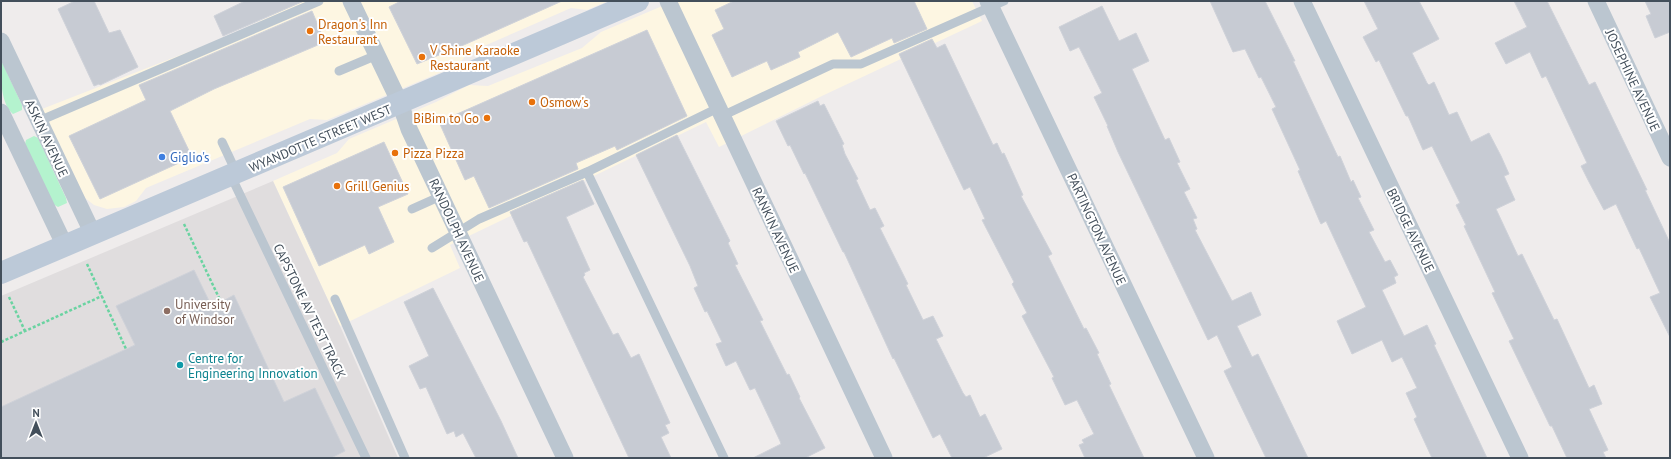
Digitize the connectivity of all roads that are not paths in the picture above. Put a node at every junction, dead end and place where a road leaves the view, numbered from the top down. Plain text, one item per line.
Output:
1 (319, 1) edge
2 (351, 1) edge
3 (638, 1) edge
4 (668, 1) edge
5 (1302, 1) edge
6 (1596, 1) edge
7 (994, 3) edge
8 (1, 41) edge
9 (377, 55) junction
10 (339, 71) dead end
11 (400, 103) junction
12 (1, 112) edge
13 (720, 112) junction
14 (39, 121) junction
15 (222, 142) dead end
16 (1670, 158) edge
17 (587, 172) junction
18 (234, 175) junction
19 (441, 196) junction
20 (412, 209) dead end
21 (458, 233) junction
22 (93, 234) junction
23 (65, 246) junction
24 (432, 248) dead end
25 (1, 273) edge
26 (335, 299) dead end
27 (366, 458) edge
28 (405, 458) edge
29 (565, 458) edge
30 (724, 458) edge
31 (884, 458) edge
32 (1206, 458) edge
33 (1520, 458) edge

1 - 14 lane
2 - 9 street, RANDOLPH AVENUE
3 - 11 main road, WYANDOTTE STREET WEST
4 - 13 street, RANKIN AVENUE
5 - 33 street, BRIDGE AVENUE
6 - 16 street, JOSEPHINE AVENUE
7 - 13 lane
7 - 32 street, PARTINGTON AVENUE
8 - 14 street, ASKIN AVENUE
9 - 10 lane
9 - 11 street, RANDOLPH AVENUE
11 - 18 main road, WYANDOTTE STREET WEST
11 - 19 street, RANDOLPH AVENUE
12 - 23 street
13 - 17 lane
13 - 31 street, RANKIN AVENUE
14 - 22 street, ASKIN AVENUE
15 - 18 lane, CAPSTONE AV TEST TRACK
17 - 21 lane
17 - 30 lane
18 - 22 main road, WYANDOTTE STREET WEST
18 - 27 lane, CAPSTONE AV TEST TRACK
19 - 20 lane
19 - 21 street, RANDOLPH AVENUE
21 - 24 lane
21 - 29 street, RANDOLPH AVENUE
22 - 23 main road, WYANDOTTE STREET WEST
23 - 25 main road, WYANDOTTE STREET WEST
26 - 28 lane

